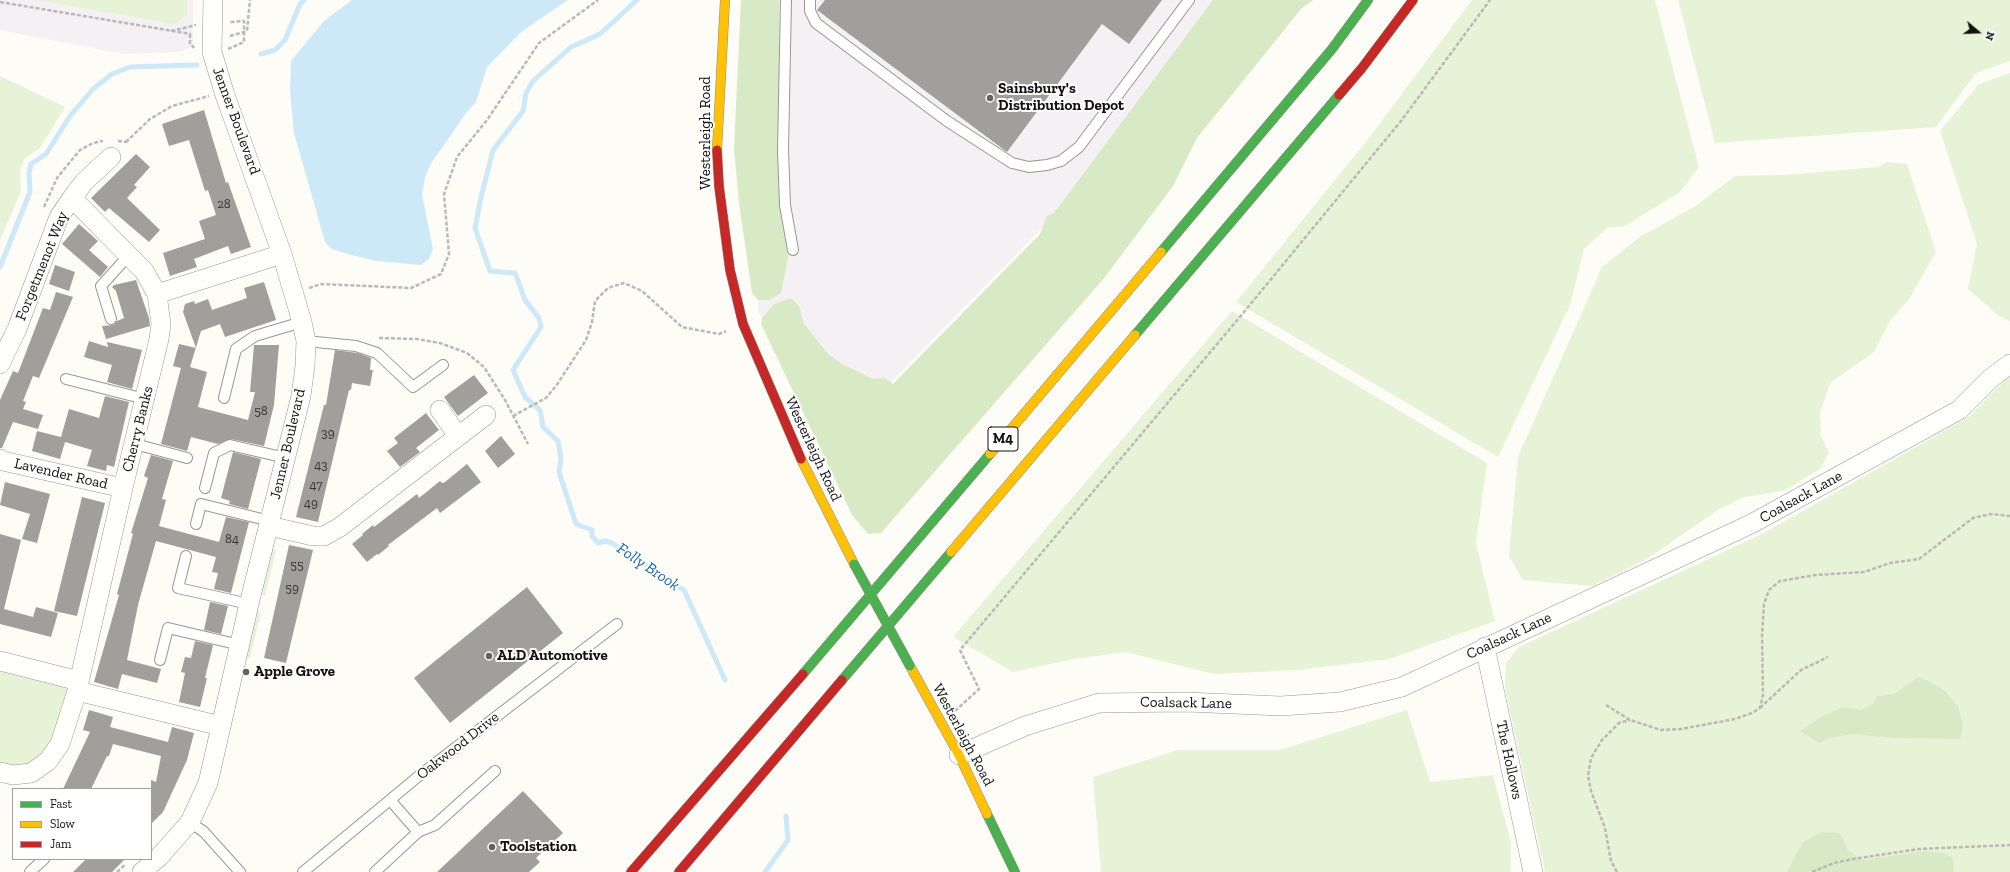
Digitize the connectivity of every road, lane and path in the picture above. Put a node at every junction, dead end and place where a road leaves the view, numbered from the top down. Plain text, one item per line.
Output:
1 (213, 0) edge
2 (250, 0) edge
3 (598, 0) edge
4 (725, 0) edge
5 (786, 0) edge
6 (810, 0) edge
7 (1189, 0) edge
8 (1368, 0) edge
9 (1413, 0) edge
10 (1490, 0) edge
11 (0, 2) edge
12 (212, 23) junction
13 (171, 31) junction
14 (242, 34) junction
15 (211, 42) junction
16 (228, 54) dead end
17 (206, 96) junction
18 (217, 99) junction
19 (127, 142) dead end
20 (111, 157) dead end
21 (72, 198) junction
22 (793, 250) dead end
23 (282, 254) junction
24 (129, 255) junction
25 (303, 283) dead end
26 (308, 288) junction
27 (157, 294) junction
28 (312, 295) dead end
29 (111, 320) dead end
30 (302, 322) junction
31 (743, 324) junction
32 (306, 341) junction
33 (0, 364) edge
34 (2010, 364) edge
35 (443, 365) dead end
36 (66, 379) dead end
37 (224, 398) dead end
38 (145, 399) junction
39 (505, 400) dead end
40 (501, 403) dead end
41 (440, 410) dead end
42 (486, 414) dead end
43 (513, 416) dead end
44 (458, 436) junction
45 (135, 444) junction
46 (187, 458) dead end
47 (286, 458) junction
48 (1, 465) edge
49 (123, 488) junction
50 (205, 488) dead end
51 (2010, 516) edge
52 (196, 524) dead end
53 (270, 524) junction
54 (186, 556) dead end
55 (249, 604) junction
56 (617, 624) dead end
57 (240, 644) junction
58 (1485, 647) junction
59 (1828, 657) dead end
60 (160, 660) dead end
61 (0, 661) edge
62 (78, 686) junction
63 (1606, 705) dead end
64 (1760, 708) junction
65 (1630, 720) junction
66 (942, 724) junction
67 (221, 726) junction
68 (959, 755) junction
69 (0, 772) edge
70 (495, 772) dead end
71 (390, 800) junction
72 (190, 822) junction
73 (418, 832) junction
74 (2010, 845) edge
75 (43, 860) edge
76 (30, 872) edge
77 (142, 872) edge
78 (240, 872) edge
79 (303, 872) edge
80 (375, 872) edge
81 (631, 872) edge
82 (679, 872) edge
83 (1016, 872) edge
84 (1533, 872) edge
85 (1617, 872) edge
86 (1812, 872) edge

1 - 12 street, Jenner Boulevard
2 - 14 path
3 - 26 path
4 - 31 main road, Westerleigh Road
5 - 22 lane
6 - 7 lane
8 - 81 main road, M4
9 - 82 main road, M4
10 - 66 path
11 - 13 path
12 - 13 path
12 - 14 path
12 - 15 street, Jenner Boulevard
13 - 15 path
14 - 15 path
14 - 16 path
15 - 18 street, Jenner Boulevard
17 - 18 path
17 - 18 path
17 - 19 path
18 - 23 street, Jenner Boulevard
20 - 21 street
21 - 24 street, Forgetmenot Way
21 - 33 street, Forgetmenot Way
23 - 27 street
23 - 30 street, Jenner Boulevard
24 - 27 street, Forgetmenot Way
24 - 29 lane
25 - 26 path
26 - 28 path
27 - 38 street, Cherry Banks
30 - 32 street, Jenner Boulevard
30 - 37 lane
31 - 43 path
31 - 66 main road, Westerleigh Road, bridge
32 - 35 lane
32 - 47 street, Jenner Boulevard
34 - 58 street, Coalsack Lane
36 - 38 lane
38 - 45 street, Cherry Banks
39 - 40 path
41 - 44 street
42 - 44 street
44 - 53 street
45 - 46 lane
45 - 49 street, Cherry Banks
47 - 50 lane
47 - 53 street, Jenner Boulevard
48 - 49 street, Lavender Road
49 - 62 street, Cherry Banks
51 - 64 path
52 - 53 lane
53 - 55 street, Jenner Boulevard
54 - 55 lane
55 - 57 street, Jenner Boulevard
56 - 71 lane, Oakwood Drive
57 - 60 lane
57 - 67 street, Jenner Boulevard
58 - 68 street, Coalsack Lane
58 - 84 street, The Hollows
59 - 64 path
61 - 62 street
62 - 67 street
62 - 69 street, Cherry Banks
63 - 65 path
64 - 65 path
65 - 85 path
66 - 68 main road, Westerleigh Road
67 - 72 street, Jenner Boulevard
68 - 83 main road, Westerleigh Road
70 - 73 lane
71 - 73 lane
71 - 79 lane, Oakwood Drive
72 - 77 street, Jenner Boulevard
72 - 78 lane
73 - 80 lane
74 - 86 path
75 - 76 lane

